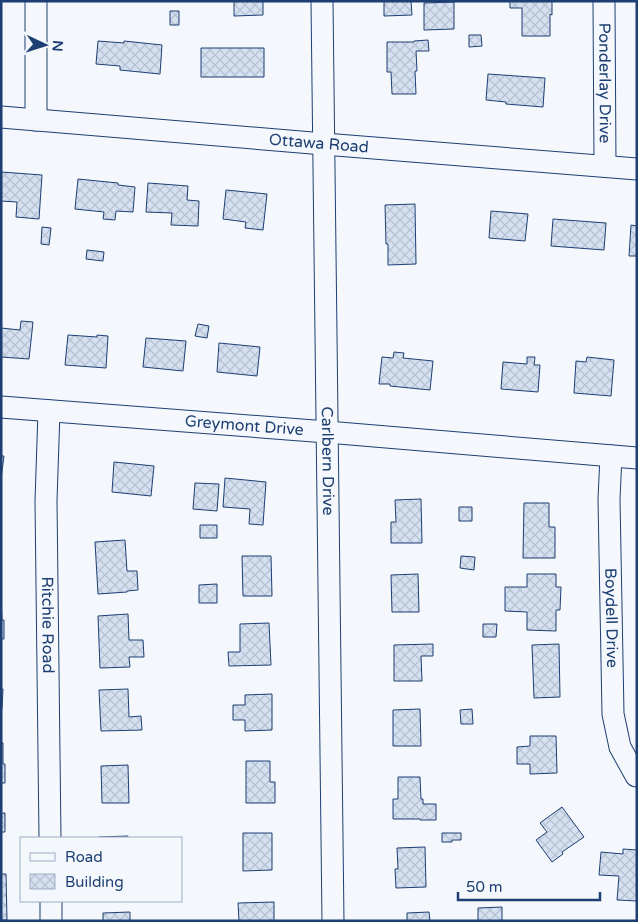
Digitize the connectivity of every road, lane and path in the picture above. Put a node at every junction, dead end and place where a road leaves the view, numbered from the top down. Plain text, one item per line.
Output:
1 (36, 1) edge
2 (322, 1) edge
3 (604, 1) edge
4 (1, 117) edge
5 (36, 120) junction
6 (324, 144) junction
7 (604, 166) junction
8 (637, 169) edge
9 (1, 407) edge
10 (49, 411) junction
11 (328, 432) junction
12 (612, 456) junction
13 (637, 458) edge
14 (636, 776) dead end
15 (50, 837) edge
16 (51, 902) edge
17 (51, 921) edge
18 (333, 921) edge

1 - 5 street
2 - 6 street, Carlbern Drive
3 - 7 street, Ponderlay Drive
4 - 5 street, Ottawa Road
5 - 6 street, Ottawa Road
6 - 7 street, Ottawa Road
6 - 11 street, Carlbern Drive
7 - 8 street, Ottawa Road
9 - 10 street, Greymont Drive
10 - 11 street, Greymont Drive
10 - 15 street, Ritchie Road
11 - 12 street, Greymont Drive
11 - 18 street, Carlbern Drive
12 - 13 street, Greymont Drive
12 - 14 street, Boydell Drive
16 - 17 street

